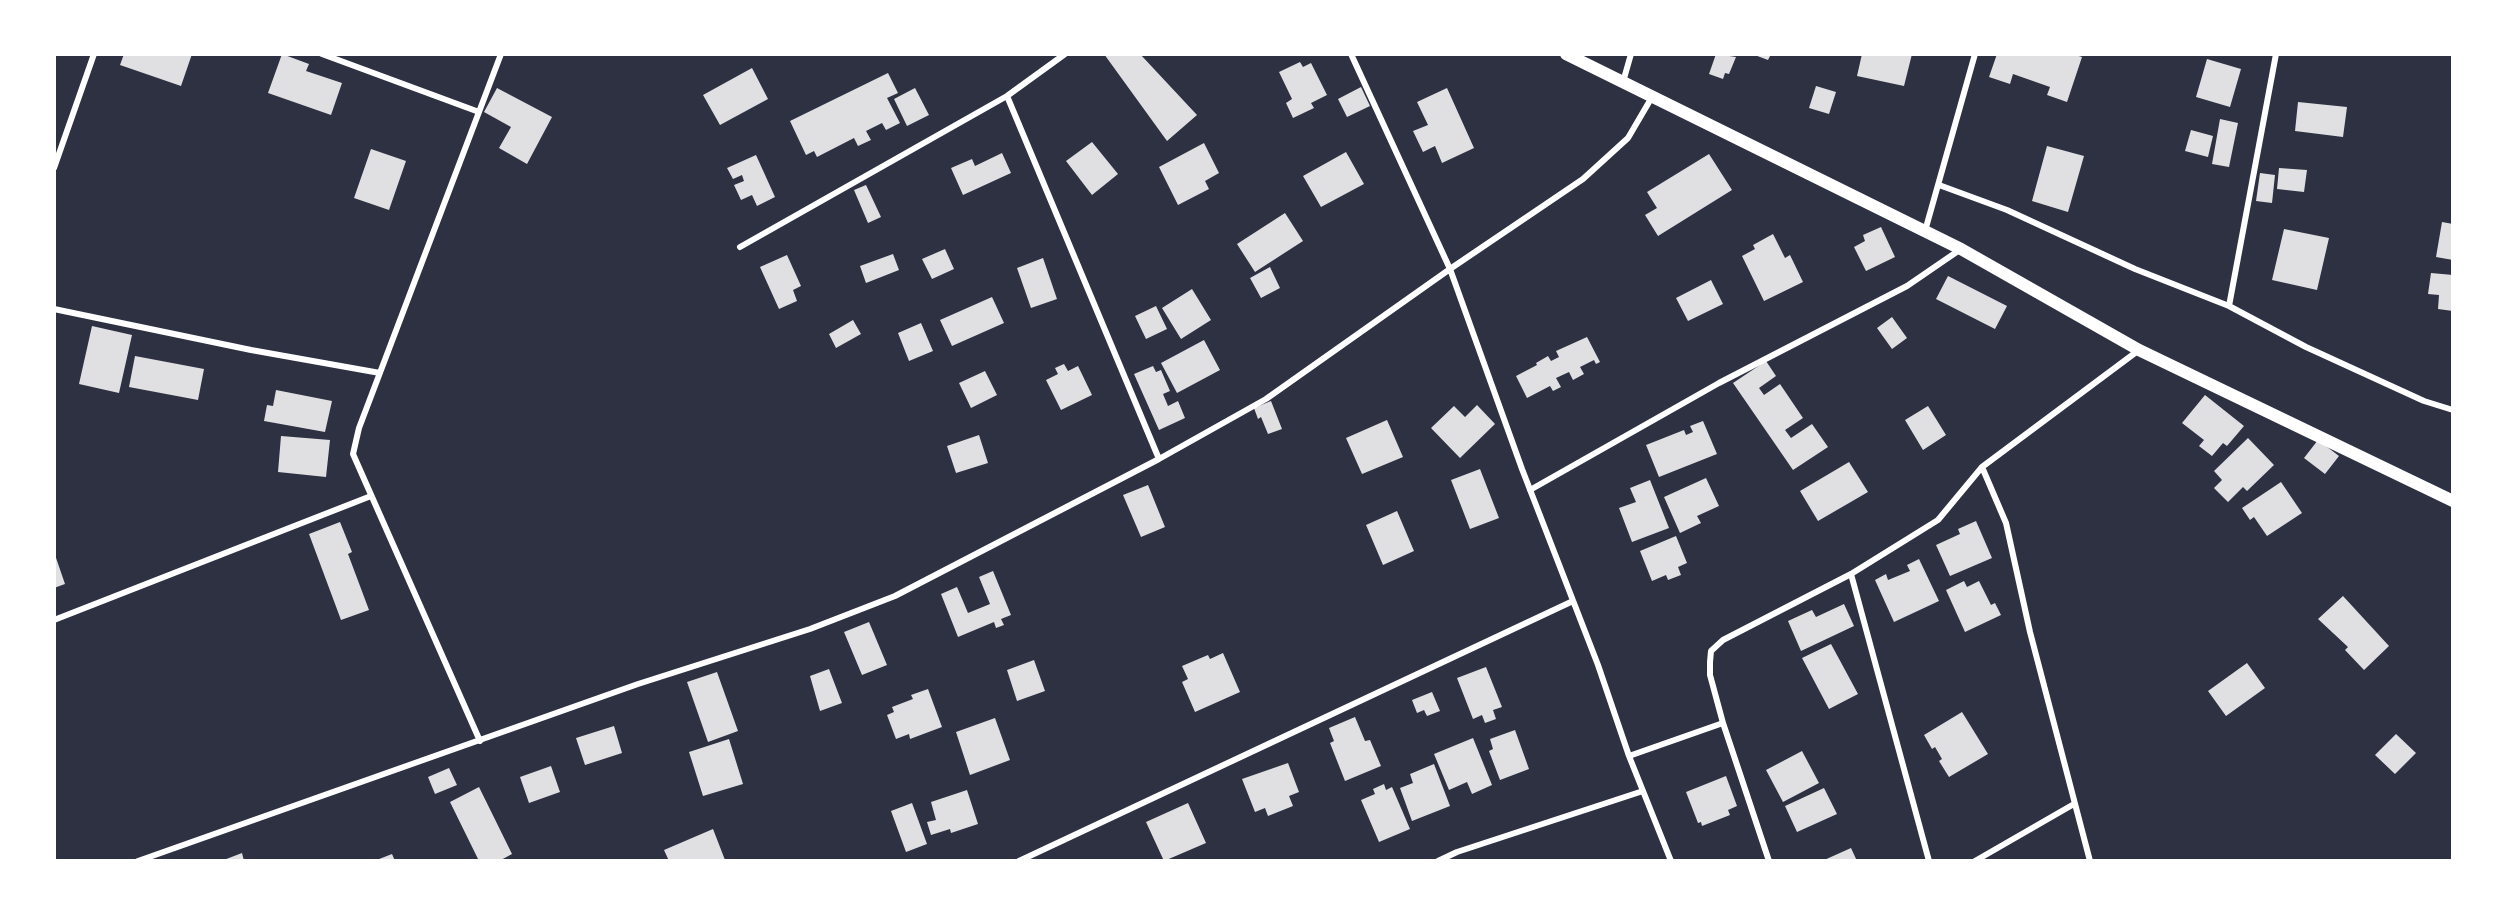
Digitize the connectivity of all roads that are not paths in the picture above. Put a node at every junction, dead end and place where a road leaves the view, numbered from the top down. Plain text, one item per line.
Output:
1 (94, 54) edge
2 (322, 54) edge
3 (501, 54) edge
4 (1065, 54) edge
5 (1352, 54) edge
6 (1566, 54) edge
7 (1631, 54) edge
8 (1975, 54) edge
9 (2277, 54) edge
10 (1623, 83) junction
11 (1007, 96) junction
12 (1652, 98) junction
13 (479, 112) junction
14 (54, 168) edge
15 (1939, 185) junction
16 (1925, 232) junction
17 (740, 247) dead end
18 (1961, 249) junction
19 (1450, 269) junction
20 (2229, 306) junction
21 (54, 309) edge
22 (2139, 350) junction
23 (380, 373) junction
24 (2453, 410) edge
25 (1159, 459) junction
26 (1982, 467) junction
27 (1530, 490) junction
28 (371, 496) junction
29 (2453, 501) edge
30 (1851, 574) junction
31 (1573, 601) junction
32 (54, 620) edge
33 (1723, 723) junction
34 (480, 741) junction
35 (1629, 756) junction
36 (1643, 791) junction
37 (2074, 804) junction
38 (138, 861) edge
39 (1019, 861) edge
40 (1438, 861) edge
41 (1671, 861) edge
42 (1769, 861) edge
43 (1929, 861) edge
44 (1975, 861) edge
45 (2090, 861) edge

1 - 14 street
2 - 13 street
3 - 13 street
4 - 11 street
5 - 19 street
6 - 10 main road
7 - 10 street
8 - 15 street
9 - 20 street
10 - 12 main road
11 - 17 street
11 - 25 street
12 - 16 main road
12 - 19 street
13 - 23 street
15 - 16 street
15 - 20 street
16 - 18 main road
18 - 22 main road
18 - 27 street
19 - 25 street
19 - 27 street
20 - 24 street
21 - 23 street
22 - 26 street
22 - 29 main road
23 - 28 street
25 - 34 street
26 - 30 street
26 - 37 street
27 - 31 street
28 - 32 street
28 - 34 street
30 - 33 street
30 - 43 street
31 - 35 street
31 - 39 street
33 - 35 street
33 - 42 street
34 - 38 street
35 - 36 street
36 - 40 street
36 - 41 street
37 - 44 street
37 - 45 street

